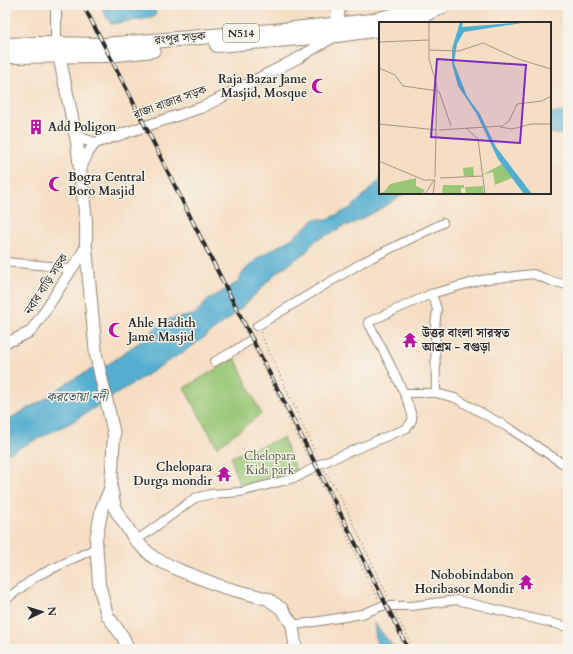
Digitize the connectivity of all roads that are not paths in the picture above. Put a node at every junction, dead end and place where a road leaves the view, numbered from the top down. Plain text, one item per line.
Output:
1 (56, 5) edge
2 (339, 5) edge
3 (423, 5) edge
4 (445, 5) edge
5 (408, 22) edge
6 (379, 29) edge
7 (336, 30) junction
8 (5, 45) edge
9 (58, 50) junction
10 (5, 56) edge
11 (76, 134) junction
12 (94, 143) junction
13 (80, 170) junction
14 (443, 223) dead end
15 (86, 246) junction
16 (5, 262) edge
17 (71, 270) junction
18 (568, 285) edge
19 (431, 294) junction
20 (257, 326) road end
21 (250, 340) road end
22 (5, 342) edge
23 (214, 362) dead end
24 (404, 393) junction
25 (436, 393) junction
26 (568, 467) edge
27 (111, 487) junction
28 (136, 542) junction
29 (96, 548) junction
30 (5, 600) edge
31 (292, 624) junction
32 (568, 627) edge
33 (128, 649) edge
34 (296, 649) edge

1 - 9 street
2 - 7 main road
3 - 7 highway, রংপুর সড়ক / N514
4 - 5 highway
6 - 7 highway, রংপুর সড়ক / N514
7 - 9 highway, রংপুর সড়ক / N514
7 - 12 street, রাজা বাজার সড়ক
8 - 9 highway, রংপুর সড়ক
9 - 10 highway, রংপুর সড়ক / N514
9 - 11 main road
11 - 12 street
11 - 13 main road
12 - 13 street
13 - 15 main road
14 - 20 street
15 - 17 street, নবাব বাড়ি সড়ক
15 - 27 main road
16 - 17 street
17 - 22 street, নবাব বাড়ি সড়ক
18 - 19 street
19 - 24 street
19 - 25 street
21 - 23 street
24 - 25 street
24 - 28 street
25 - 26 street
27 - 28 main road
27 - 29 main road
28 - 31 main road
29 - 30 street
29 - 33 main road
31 - 32 street
31 - 34 main road

